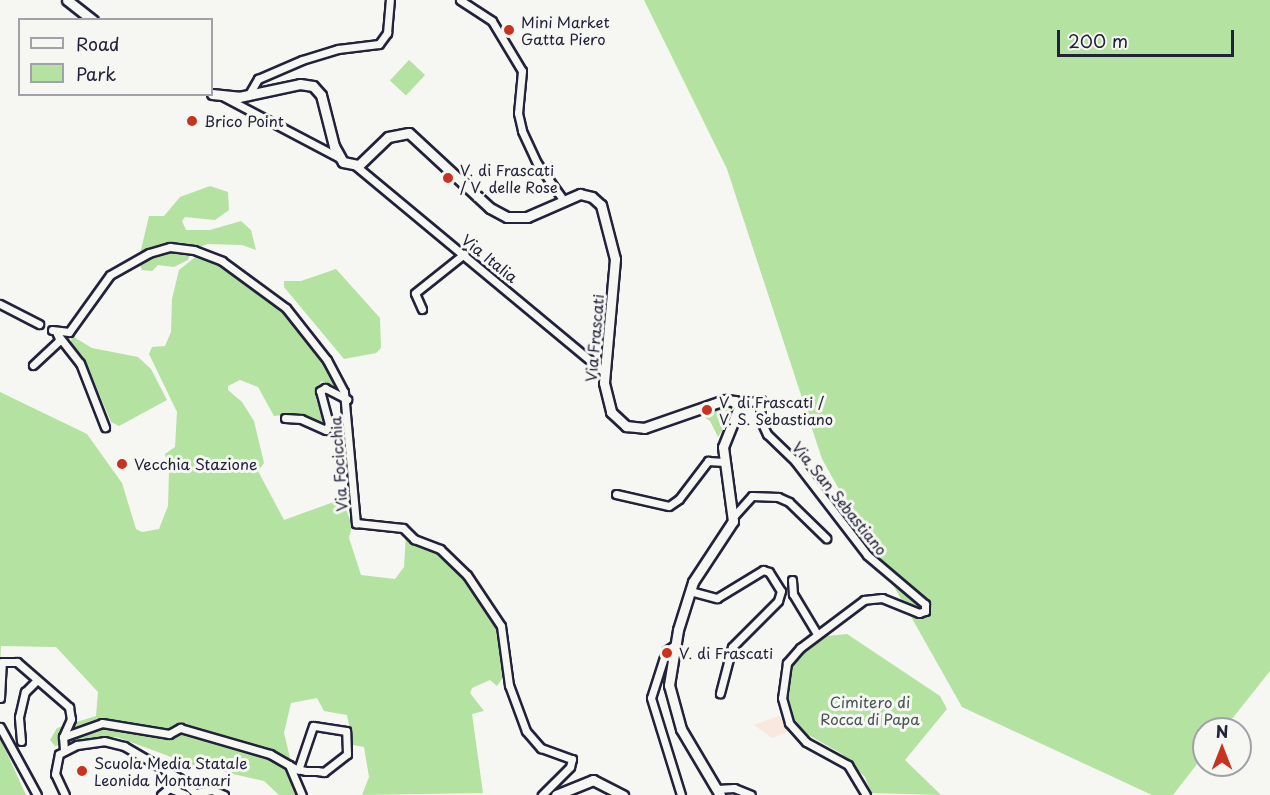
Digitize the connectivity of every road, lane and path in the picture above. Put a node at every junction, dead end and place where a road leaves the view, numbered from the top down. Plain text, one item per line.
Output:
1 (66, 0) edge
2 (390, 0) edge
3 (460, 1) edge
4 (90, 18) edge
5 (213, 94) edge
6 (223, 96) junction
7 (248, 96) junction
8 (338, 157) junction
9 (356, 166) junction
10 (564, 201) junction
11 (464, 254) junction
12 (0, 304) edge
13 (422, 309) dead end
14 (39, 324) dead end
15 (55, 332) junction
16 (33, 365) dead end
17 (605, 373) junction
18 (347, 399) junction
19 (738, 404) junction
20 (285, 418) dead end
21 (105, 427) dead end
22 (724, 462) junction
23 (616, 494) dead end
24 (733, 517) junction
25 (826, 538) dead end
26 (792, 580) dead end
27 (690, 591) junction
28 (818, 634) junction
29 (676, 644) junction
30 (36, 681) junction
31 (720, 693) dead end
32 (0, 698) edge
33 (0, 727) edge
34 (63, 737) junction
35 (21, 741) dead end
36 (64, 750) junction
37 (289, 765) junction
38 (302, 770) junction
39 (719, 792) edge
40 (194, 794) edge
41 (37, 795) edge
42 (65, 795) edge
43 (160, 795) edge
44 (186, 795) edge
45 (224, 795) edge
46 (302, 795) edge
47 (542, 795) edge
48 (556, 795) edge
49 (623, 795) edge
50 (681, 795) edge
51 (750, 795) edge
52 (866, 795) edge

1 - 4 main road
2 - 7 street
3 - 10 street
5 - 6 main road
6 - 7 main road
6 - 8 street
7 - 8 main road
8 - 9 main road
9 - 10 main road, Via Frascati
9 - 11 street, Via Italia
10 - 17 main road, Via Frascati
11 - 13 street
11 - 17 street, Via Italia
12 - 14 street
15 - 16 street
15 - 18 street, Via Focicchia
15 - 21 street
17 - 19 main road, Via Frascati
18 - 20 street
18 - 47 street, Via Focicchia
19 - 22 main road
19 - 28 street, Via San Sebastiano
22 - 23 street
22 - 24 main road
24 - 25 street
24 - 27 main road
26 - 28 street
27 - 29 main road
27 - 31 street
28 - 52 street, Via San Sebastiano
29 - 39 main road
29 - 50 street
30 - 32 street
30 - 34 street
30 - 35 street
33 - 41 street
34 - 36 street
34 - 37 street
36 - 40 street
36 - 42 street
37 - 38 street
37 - 46 street
38 - 38 street
39 - 51 street
40 - 45 street
43 - 44 street
48 - 49 main road

